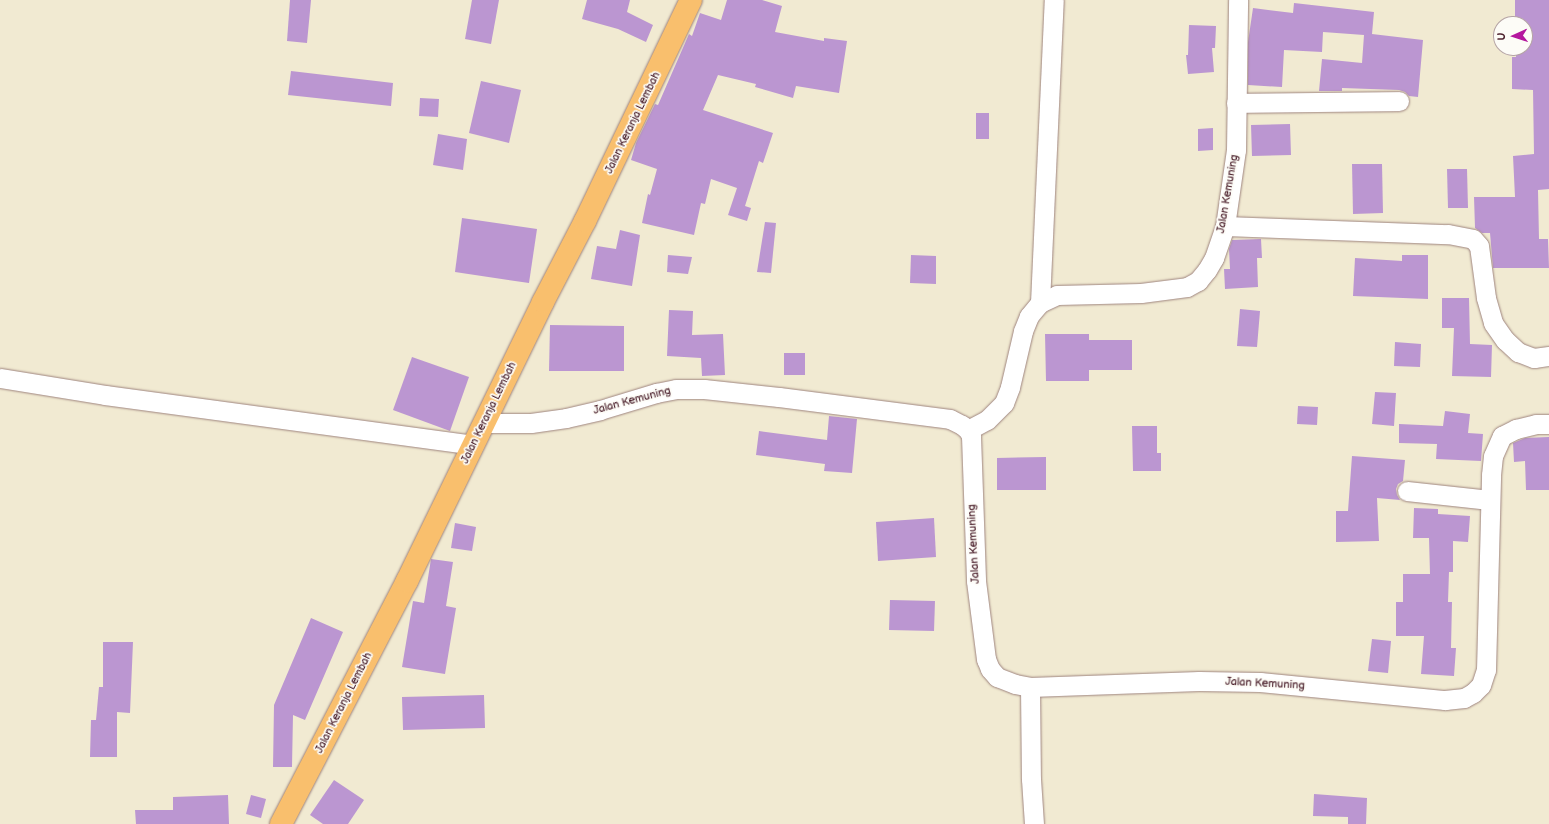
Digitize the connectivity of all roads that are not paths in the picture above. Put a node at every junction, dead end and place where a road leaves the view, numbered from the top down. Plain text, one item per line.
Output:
1 (691, 0) edge
2 (1054, 0) edge
3 (1238, 0) edge
4 (1399, 101) dead end
5 (1236, 103) junction
6 (1225, 226) junction
7 (1040, 303) junction
8 (1549, 356) edge
9 (0, 378) edge
10 (484, 423) junction
11 (1549, 424) edge
12 (968, 430) junction
13 (474, 445) junction
14 (1407, 491) dead end
15 (1490, 500) junction
16 (1030, 686) junction
17 (281, 824) edge
18 (1034, 824) edge

1 - 10 main road, Jalan Keranja Lembah
2 - 7 street
3 - 5 street, Jalan Kemuning
4 - 5 street
5 - 6 street, Jalan Kemuning
6 - 7 street, Jalan Kemuning
6 - 8 street
7 - 12 street, Jalan Kemuning
9 - 13 street
10 - 12 street, Jalan Kemuning
10 - 13 main road, Jalan Keranja Lembah
11 - 15 street, Jalan Kemuning
12 - 16 street, Jalan Kemuning
13 - 17 main road, Jalan Keranja Lembah
14 - 15 street
15 - 16 street, Jalan Kemuning
16 - 18 street

